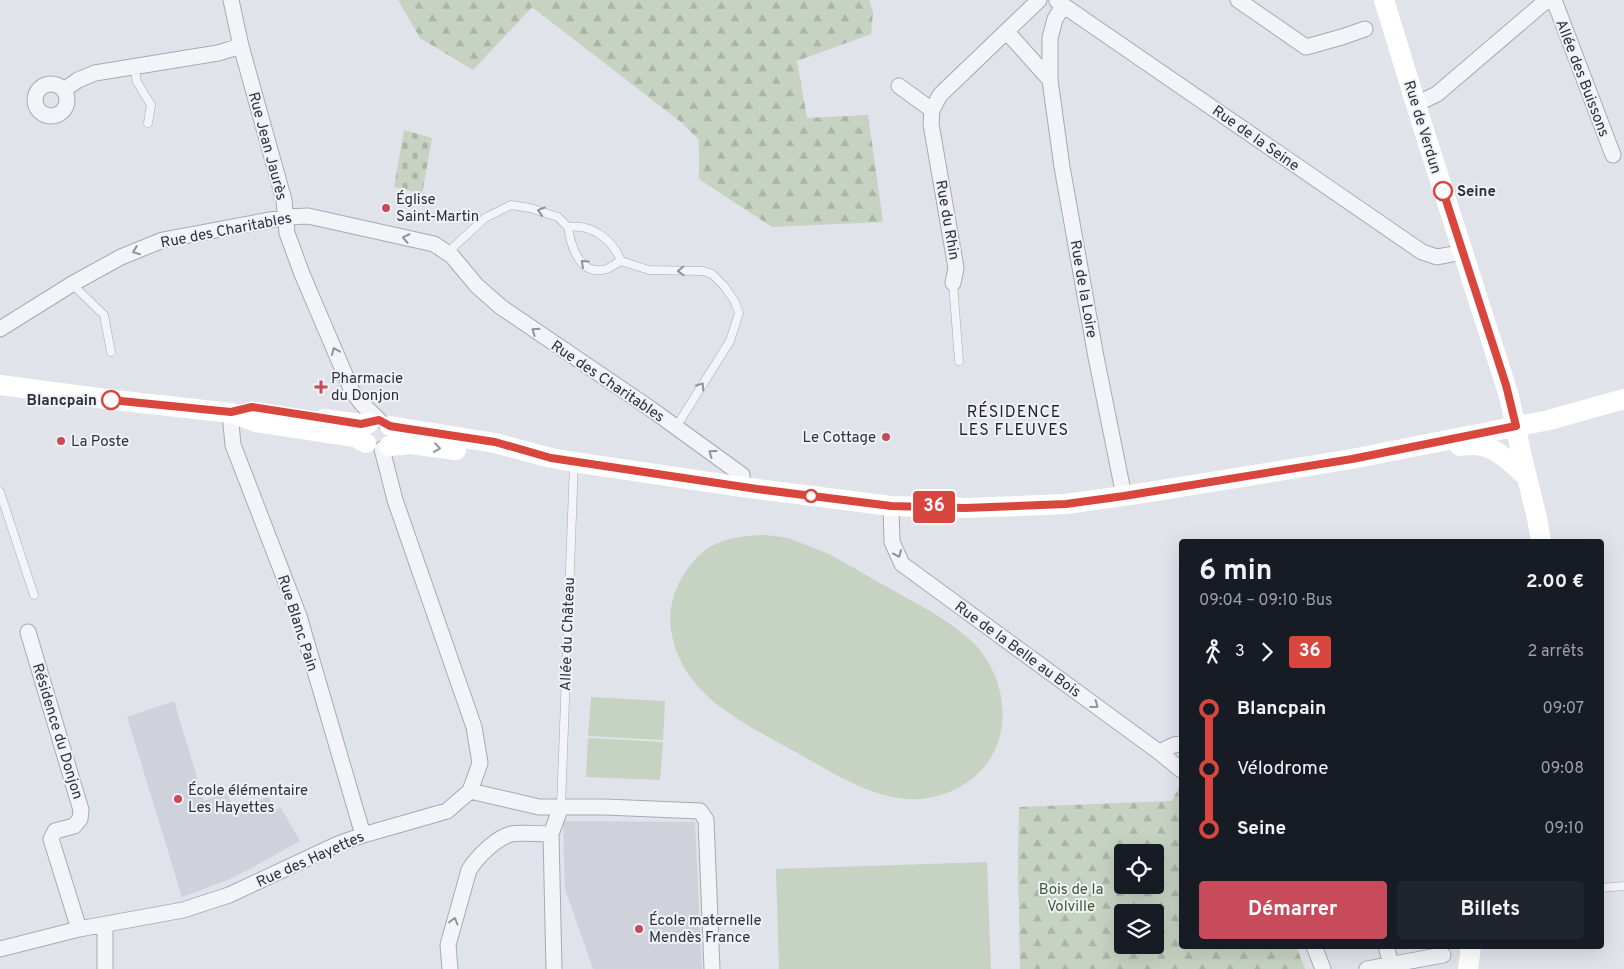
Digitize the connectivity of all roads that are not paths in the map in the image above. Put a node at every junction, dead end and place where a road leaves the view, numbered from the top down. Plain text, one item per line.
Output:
1 (231, 0) edge
2 (1039, 0) edge
3 (1238, 0) edge
4 (1384, 0) edge
5 (1548, 0) edge
6 (1554, 0) edge
7 (1060, 3) edge
8 (1365, 29) dead end
9 (1007, 32) junction
10 (241, 46) junction
11 (134, 66) junction
12 (1050, 80) junction
13 (899, 86) dead end
14 (64, 90) dead end
15 (1416, 104) junction
16 (932, 110) junction
17 (148, 123) dead end
18 (1613, 155) dead end
19 (286, 217) junction
20 (568, 227) junction
21 (1463, 252) junction
22 (447, 253) junction
23 (621, 261) junction
24 (953, 283) joint
25 (72, 284) junction
26 (0, 329) edge
27 (112, 352) dead end
28 (959, 361) dead end
29 (0, 385) edge
30 (1624, 399) edge
31 (231, 412) junction
32 (379, 423) junction
33 (1516, 426) junction
34 (676, 427) junction
35 (1426, 444) junction
36 (379, 446) junction
37 (551, 458) junction
38 (574, 462) junction
39 (1528, 478) junction
40 (742, 486) junction
41 (0, 492) edge
42 (1124, 496) junction
43 (891, 506) junction
44 (1541, 539) edge
45 (34, 596) dead end
46 (28, 632) dead end
47 (1179, 744) edge
48 (1159, 752) junction
49 (1179, 768) edge
50 (470, 791) junction
51 (561, 807) junction
52 (552, 834) junction
53 (363, 835) junction
54 (1624, 886) edge
55 (1604, 888) edge
56 (104, 925) junction
57 (79, 929) junction
58 (0, 949) edge
59 (1315, 949) edge
60 (1387, 949) edge
61 (1471, 949) edge
62 (1443, 955) dead end
63 (1391, 964) junction
64 (105, 969) edge
65 (450, 969) edge
66 (554, 969) edge
67 (712, 969) edge
68 (1323, 969) edge
69 (1367, 969) edge
70 (1468, 969) edge

1 - 10 street, Rue Jean Jaurès
2 - 9 street
3 - 8 street
4 - 15 main road, Rue de Verdun
5 - 15 street
6 - 18 street, Allée des Buissons
7 - 12 street, Rue de la Loire
7 - 21 street, Rue de la Seine
9 - 12 street
9 - 16 street
10 - 11 street
10 - 19 street, Rue Jean Jaurès
11 - 14 street
11 - 17 lane
12 - 42 street, Rue de la Loire
13 - 16 street
15 - 21 main road, Rue de Verdun
16 - 24 street, Rue du Rhin
22 -> 19 street, Rue des Charitables
19 -> 25 street, Rue des Charitables
32 -> 19 street, Rue Jean Jaurès
20 -> 22 lane
20 - 23 lane
23 -> 20 lane
21 - 33 main road, Rue de Verdun
34 -> 22 street, Rue des Charitables
34 -> 23 lane
24 - 28 lane, Rue du Rhin
25 - 26 street, Rue des Charitables
25 - 27 lane
29 - 31 main road
30 - 33 main road
31 - 32 main road
31 - 36 main road
31 - 53 street, Rue Blanc Pain
32 - 36 main road
32 - 36 main road
32 - 37 main road
33 - 35 main road
33 - 39 main road, Rue de Verdun
40 -> 34 street, Rue des Charitables
35 - 39 main road
35 - 42 main road
36 -> 37 main road
36 - 50 street, Rue des Hayettes
37 - 38 main road
38 - 40 main road
38 - 51 lane, Allée du Château
39 - 44 main road, Rue de Verdun
40 - 43 main road
41 - 45 lane
42 - 43 main road
43 -> 48 street, Rue de la Belle au Bois
46 - 57 street, Résidence du Donjon
47 - 48 street
48 - 49 street, Rue de la Belle au Bois
50 - 51 street
50 - 53 street, Rue des Hayettes
51 - 52 street, Allée du Château
51 - 67 street
65 -> 52 street
52 - 66 street, Allée du Château
53 - 56 street, Rue des Hayettes
54 - 55 lane
56 - 57 street, Rue des Hayettes
56 - 64 street
57 - 58 street, Rue des Hayettes
59 - 68 street
60 - 63 street
61 - 70 main road
62 - 63 street
63 - 69 street

